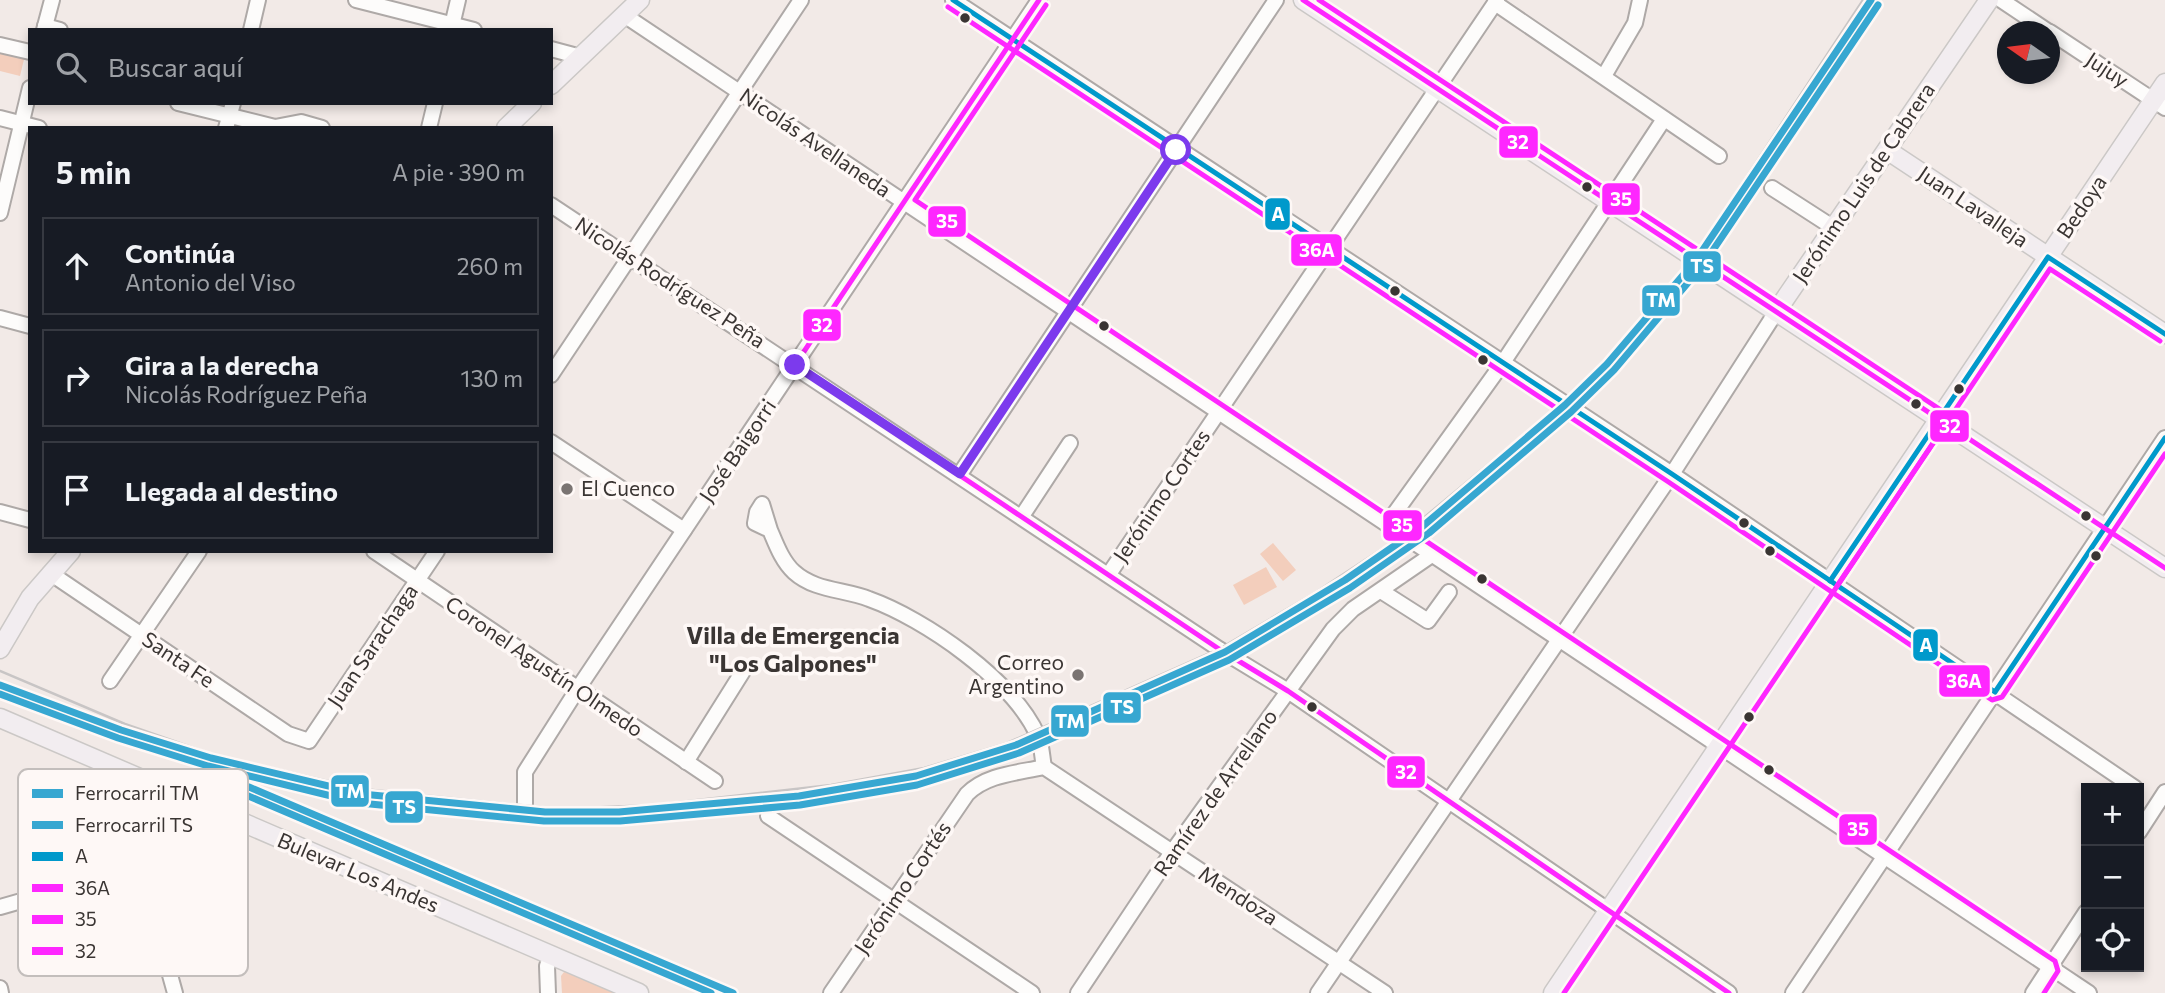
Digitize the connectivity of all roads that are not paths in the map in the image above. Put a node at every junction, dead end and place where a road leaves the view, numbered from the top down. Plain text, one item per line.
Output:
1 (51, 0) edge
2 (258, 0) edge
3 (356, 0) edge
4 (458, 0) edge
5 (640, 0) edge
6 (801, 0) edge
7 (953, 0) edge
8 (1039, 0) edge
9 (1276, 0) edge
10 (1303, 0) edge
11 (1640, 0) edge
12 (1989, 0) edge
13 (2001, 0) edge
14 (1496, 2) edge
15 (624, 15) junction
16 (2032, 21) edge
17 (452, 27) edge
18 (45, 28) edge
19 (251, 28) edge
20 (2060, 39) edge
21 (1012, 40) junction
22 (0, 45) edge
23 (553, 50) edge
24 (28, 52) edge
25 (581, 57) junction
26 (1604, 76) junction
27 (553, 83) edge
28 (2165, 83) edge
29 (1436, 88) junction
30 (739, 93) junction
31 (28, 96) edge
32 (2159, 104) edge
33 (186, 105) edge
34 (435, 105) edge
35 (530, 105) edge
36 (230, 116) edge
37 (0, 118) edge
38 (1664, 119) junction
39 (21, 123) junction
40 (32, 126) edge
41 (271, 126) edge
42 (280, 126) edge
43 (314, 126) edge
44 (429, 126) edge
45 (508, 126) edge
46 (1176, 150) junction
47 (1887, 150) junction
48 (1719, 156) dead end
49 (1772, 188) dead end
50 (903, 202) junction
51 (1609, 203) junction
52 (553, 206) edge
53 (0, 213) edge
54 (1834, 228) junction
55 (1328, 250) junction
56 (629, 256) junction
57 (2048, 257) junction
58 (1068, 312) junction
59 (1776, 312) junction
60 (0, 318) edge
61 (28, 325) edge
62 (2165, 334) edge
63 (1502, 364) junction
64 (795, 365) junction
65 (553, 372) edge
66 (1218, 412) junction
67 (1939, 419) junction
68 (2165, 438) edge
69 (553, 443) edge
70 (1070, 443) dead end
71 (960, 474) junction
72 (1672, 474) junction
73 (0, 512) edge
74 (1022, 516) junction
75 (28, 519) edge
76 (1387, 524) junction
77 (2105, 527) junction
78 (684, 530) junction
79 (770, 530) dead end
80 (69, 553) edge
81 (198, 553) edge
82 (377, 553) edge
83 (436, 553) edge
84 (1433, 555) junction
85 (2165, 568) edge
86 (50, 573) junction
87 (1109, 574) junction
88 (418, 581) junction
89 (1830, 581) junction
90 (1381, 591) junction
91 (1449, 592) dead end
92 (141, 636) junction
93 (1558, 638) junction
94 (0, 649) edge
95 (745, 668) dead end
96 (110, 681) dead end
97 (577, 690) junction
98 (1288, 691) junction
99 (1995, 692) junction
100 (5, 724) edge
101 (309, 741) joint
102 (1720, 746) junction
103 (686, 762) junction
104 (1044, 767) junction
105 (112, 769) edge
106 (715, 781) dead end
107 (2127, 783) edge
108 (2144, 793) edge
109 (2162, 801) edge
110 (1449, 802) junction
111 (525, 804) dead end
112 (768, 816) dead end
113 (2144, 825) edge
114 (248, 827) edge
115 (1172, 852) junction
116 (1885, 856) junction
117 (893, 900) junction
118 (18, 902) edge
119 (0, 907) edge
120 (1609, 911) junction
121 (2081, 920) edge
122 (551, 955) junction
123 (1338, 962) junction
124 (2050, 968) junction
125 (170, 976) edge
126 (175, 993) edge
127 (548, 993) edge
128 (639, 993) edge
129 (831, 993) edge
130 (1032, 993) edge
131 (1078, 993) edge
132 (1318, 993) edge
133 (1385, 993) edge
134 (1553, 993) edge
135 (1729, 993) edge
136 (1793, 993) edge
137 (2033, 993) edge
138 (2089, 993) edge

1 - 18 street
2 - 19 street
3 - 17 street
4 - 17 street
5 - 15 main road
6 - 30 street
7 - 21 street
8 - 21 street, José Baigorri
9 - 46 street
10 - 29 main road
11 - 26 street
12 - 47 main road, Jerónimo Luis de Cabrera
13 - 16 street, Jujuy
14 - 26 street
14 - 29 street, Jerónimo Cortes
15 - 25 main road
15 - 30 street, Nicolás Avellaneda
20 - 32 street, Jujuy
21 - 46 street
21 - 50 street, José Baigorri
22 - 24 street
23 - 25 street
25 - 27 main road
26 - 38 street
28 - 32 main road, Bedoya
29 - 51 main road
29 - 55 street, Jerónimo Cortes
30 - 50 street, Nicolás Avellaneda
30 - 56 street
31 - 39 street
32 - 57 main road, Bedoya
33 - 36 street
34 - 44 street
35 - 45 main road
36 - 41 street
37 - 39 street
38 - 48 street
38 - 51 street
39 - 40 street
39 - 53 street
42 - 43 street
46 - 55 street
46 - 58 street
47 - 54 main road, Jerónimo Luis de Cabrera
47 - 57 main road, Juan Lavalleja
49 - 54 street
50 - 58 street, Nicolás Avellaneda
50 - 64 street, José Baigorri
51 - 59 main road
51 - 63 street
52 - 56 street, Nicolás Rodríguez Peña
54 - 59 main road, Jerónimo Luis de Cabrera
55 - 63 street
55 - 66 street, Jerónimo Cortes
56 - 64 street, Nicolás Rodríguez Peña
56 - 65 street
57 - 62 main road, Juan Lavalleja
57 - 67 main road, Bedoya
58 - 66 street, Nicolás Avellaneda
58 - 71 street
59 - 67 main road
59 - 72 street, Jerónimo Luis de Cabrera
60 - 61 street
63 - 72 street
63 - 76 street
64 - 71 street, Nicolás Rodríguez Peña
64 - 78 street, José Baigorri
66 - 76 street, Nicolás Avellaneda
66 - 87 street, Jerónimo Cortes
67 - 77 main road
67 - 89 main road, Bedoya
68 - 77 street
69 - 78 street
70 - 74 street
71 - 74 street, Nicolás Rodríguez Peña
72 - 89 street
72 - 93 street, Jerónimo Luis de Cabrera
73 - 75 street
74 - 87 street, Nicolás Rodríguez Peña
76 - 84 street, Nicolás Avellaneda
77 - 85 main road
77 - 99 street
78 - 97 street, José Baigorri
79 - 104 street
80 - 86 main road
81 - 92 street
82 - 88 street, Coronel Agustín Olmedo
83 - 88 street, Juan Sarachaga
84 - 90 street, Ramírez de Arrellano
84 - 93 street, Nicolás Avellaneda
86 - 92 street, Santa Fe
86 - 94 main road
87 - 98 street, Nicolás Rodríguez Peña
88 - 97 street, Coronel Agustín Olmedo
88 - 101 street, Juan Sarachaga
89 - 99 street
89 - 102 main road, Bedoya
90 - 91 street
90 - 98 street, Ramírez de Arrellano
92 - 96 street
92 - 101 street, Santa Fe
93 - 102 street, Nicolás Avellaneda
93 - 110 street, Jerónimo Luis de Cabrera
95 - 103 street
97 - 103 street, Coronel Agustín Olmedo
97 - 111 street, José Baigorri
98 - 110 street, Nicolás Rodríguez Peña
98 - 115 street, Ramírez de Arrellano
99 - 107 street
99 - 116 street
100 - 105 main road, Bulevar Los Andes
102 - 116 street, Nicolás Avellaneda
102 - 120 main road, Bedoya
103 - 106 street, Coronel Agustín Olmedo
104 - 115 street, Mendoza
104 - 117 street, Jerónimo Cortés
108 - 109 street
109 - 113 street
110 - 120 street, Nicolás Rodríguez Peña
110 - 123 street, Jerónimo Luis de Cabrera
112 - 117 street
114 - 122 main road, Bulevar Los Andes
115 - 123 street, Mendoza
115 - 131 street, Ramírez de Arrellano
116 - 124 street, Nicolás Avellaneda
116 - 136 street
117 - 129 street, Jerónimo Cortés
117 - 130 street
118 - 119 street
120 - 134 main road, Bedoya
120 - 135 street, Nicolás Rodríguez Peña
121 - 124 street
122 - 127 street
122 - 128 main road, Bulevar Los Andes
123 - 132 street, Jerónimo Luis de Cabrera
123 - 133 street, Mendoza
124 - 137 street
124 - 138 street, Nicolás Avellaneda
125 - 126 street

